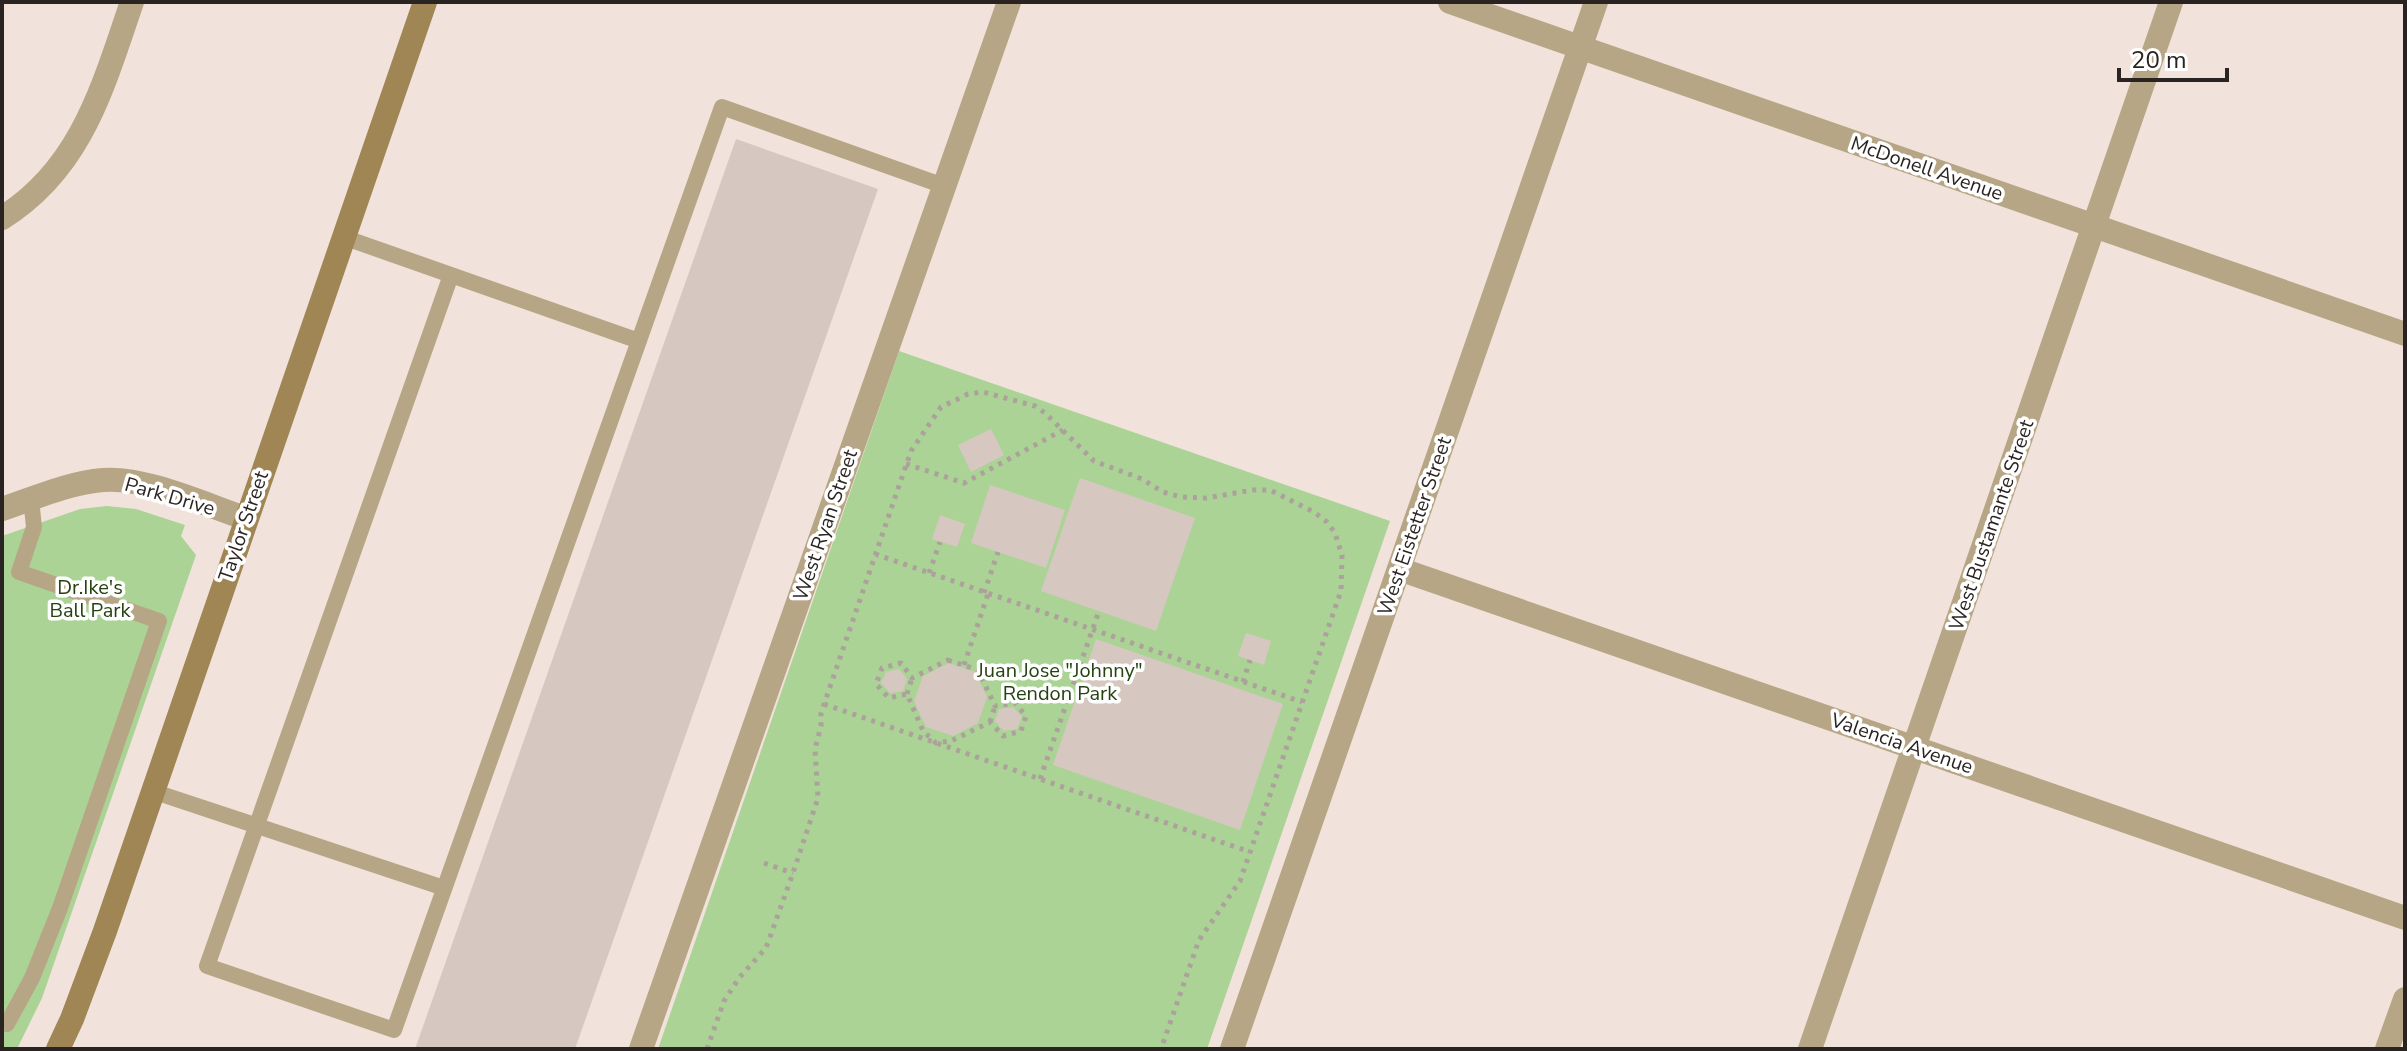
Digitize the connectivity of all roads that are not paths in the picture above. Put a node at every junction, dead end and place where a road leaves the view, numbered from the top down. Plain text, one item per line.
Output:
1 (132, 2) edge
2 (425, 2) edge
3 (1009, 2) edge
4 (1450, 2) edge
5 (1596, 2) edge
6 (2171, 2) edge
7 (1580, 47) junction
8 (944, 186) junction
9 (2, 218) edge
10 (2094, 226) junction
11 (343, 237) junction
12 (451, 275) junction
13 (2405, 334) edge
14 (639, 341) junction
15 (31, 499) junction
16 (2, 509) edge
17 (245, 518) junction
18 (1399, 569) junction
19 (1914, 748) junction
20 (152, 791) junction
21 (257, 827) junction
22 (444, 888) junction
23 (2405, 918) edge
24 (2405, 999) edge
25 (7, 1024) dead end
26 (58, 1049) edge
27 (641, 1049) edge
28 (1232, 1049) edge
29 (1810, 1049) edge
30 (2387, 1049) edge

1 - 9 street
2 - 11 street, Taylor Street
3 - 8 street, West Ryan Street
4 - 7 street, McDonell Avenue
5 - 7 street, West Eistetter Street
6 - 10 street, West Bustamante Street
7 - 10 street, McDonell Avenue
7 - 18 street, West Eistetter Street
8 - 14 lane
8 - 27 street, West Ryan Street
10 - 13 street, McDonell Avenue
10 - 19 street, West Bustamante Street
11 - 12 lane
11 - 17 street, Taylor Street
12 - 14 lane
12 - 21 lane
14 - 22 lane
15 - 16 street, Park Drive
15 - 17 street, Park Drive
15 - 25 lane
17 - 20 street, Taylor Street
18 - 19 street, Valencia Avenue
18 - 28 street, West Eistetter Street
19 - 23 street, Valencia Avenue
19 - 29 street, West Bustamante Street
20 - 21 lane
20 - 26 street, Taylor Street
21 - 22 lane
21 - 22 lane
24 - 30 street

